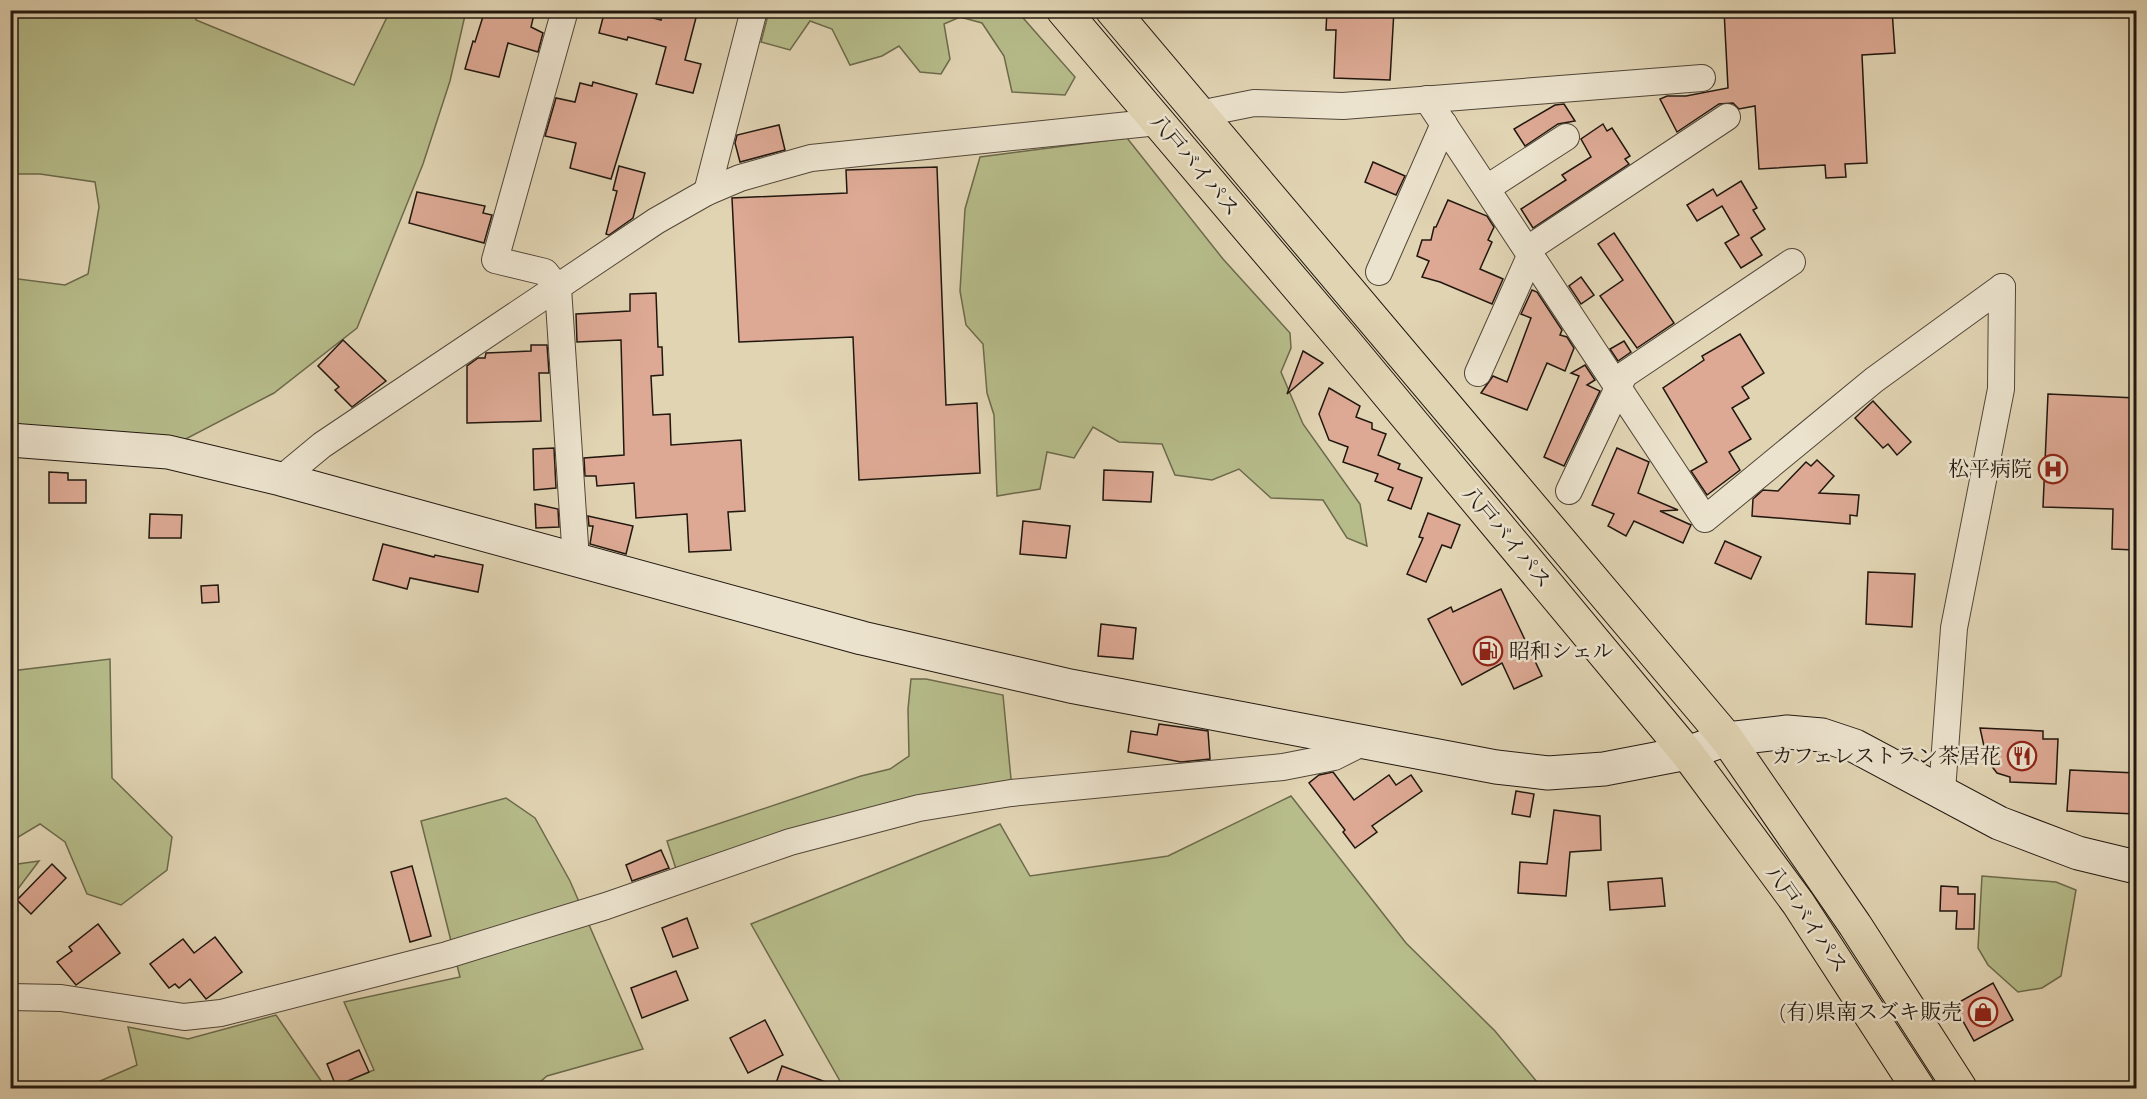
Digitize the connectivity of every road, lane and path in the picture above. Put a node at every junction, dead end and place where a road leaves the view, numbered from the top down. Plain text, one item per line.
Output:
1 (564, 10) edge
2 (754, 10) edge
3 (1064, 10) edge
4 (1112, 10) edge
5 (1702, 78) dead end
6 (1427, 99) junction
7 (1199, 114) junction
8 (1727, 117) dead end
9 (1158, 122) junction
10 (1444, 124) junction
11 (1566, 137) dead end
12 (1487, 188) junction
13 (707, 192) junction
14 (1529, 252) junction
15 (1792, 262) dead end
16 (1379, 272) dead end
17 (558, 288) junction
18 (1478, 373) dead end
19 (1618, 386) junction
20 (10, 440) edge
21 (281, 479) junction
22 (1569, 491) dead end
23 (576, 560) junction
24 (1727, 739) junction
25 (1362, 743) junction
26 (1687, 753) junction
27 (1942, 791) junction
28 (2136, 867) edge
29 (10, 997) edge
30 (1918, 1089) edge
31 (1960, 1089) edge

1 - 17 street
2 - 13 street
3 - 9 highway, 八戸バイパス
4 - 7 highway, 八戸バイパス
5 - 6 street
6 - 7 street
6 - 10 street
7 - 24 highway, 八戸バイパス
8 - 14 street
9 - 13 street
9 - 26 highway, 八戸バイパス
10 - 12 street
10 - 16 street
11 - 12 street
12 - 14 street
13 - 17 street
14 - 18 street
14 - 19 street
15 - 19 street
17 - 21 street
17 - 23 street
19 - 22 street
19 - 27 street
20 - 21 street
21 - 23 street
23 - 25 street
24 - 26 street
24 - 27 street
24 - 31 highway, 八戸バイパス
25 - 26 street
25 - 29 street
26 - 30 highway, 八戸バイパス
27 - 28 street

